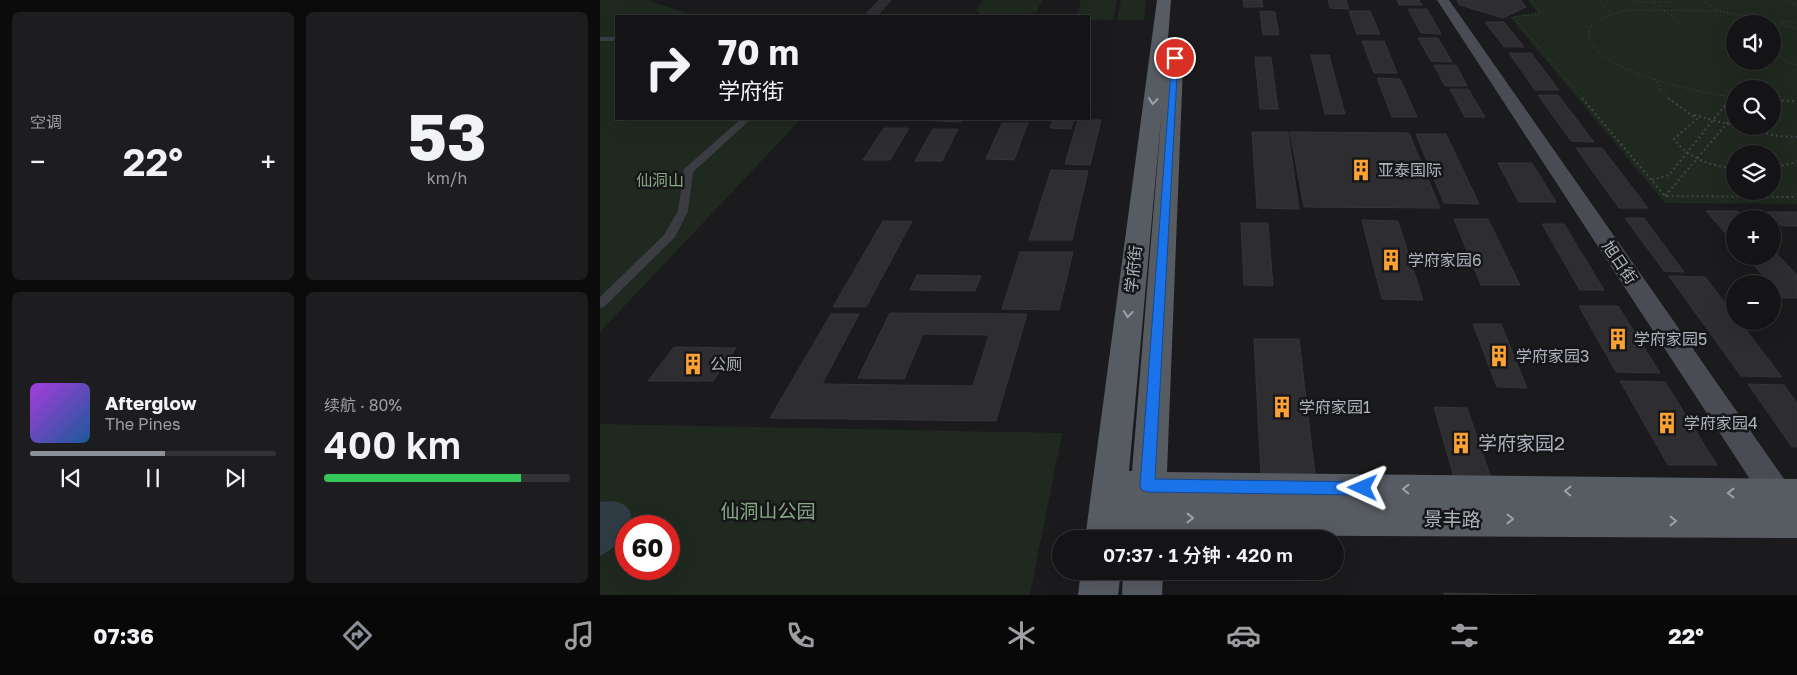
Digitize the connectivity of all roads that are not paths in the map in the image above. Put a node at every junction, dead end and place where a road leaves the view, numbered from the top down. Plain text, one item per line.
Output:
1 (1164, 0) edge
2 (1178, 0) edge
3 (1443, 0) edge
4 (600, 39) edge
5 (615, 39) edge
6 (745, 120) edge
7 (600, 304) edge
8 (1793, 511) edge
9 (1107, 514) edge
10 (1146, 514) edge
11 (1100, 580) edge
12 (1143, 580) edge
13 (1098, 595) edge
14 (1142, 595) edge

1 -> 9 main road, 学府街
2 - 10 main road, 学府街
3 - 8 main road, 旭日街
4 - 5 street
6 - 7 street
8 - 10 main road, 景丰路
9 - 10 main road, 景丰路
11 - 13 main road
12 - 14 main road

